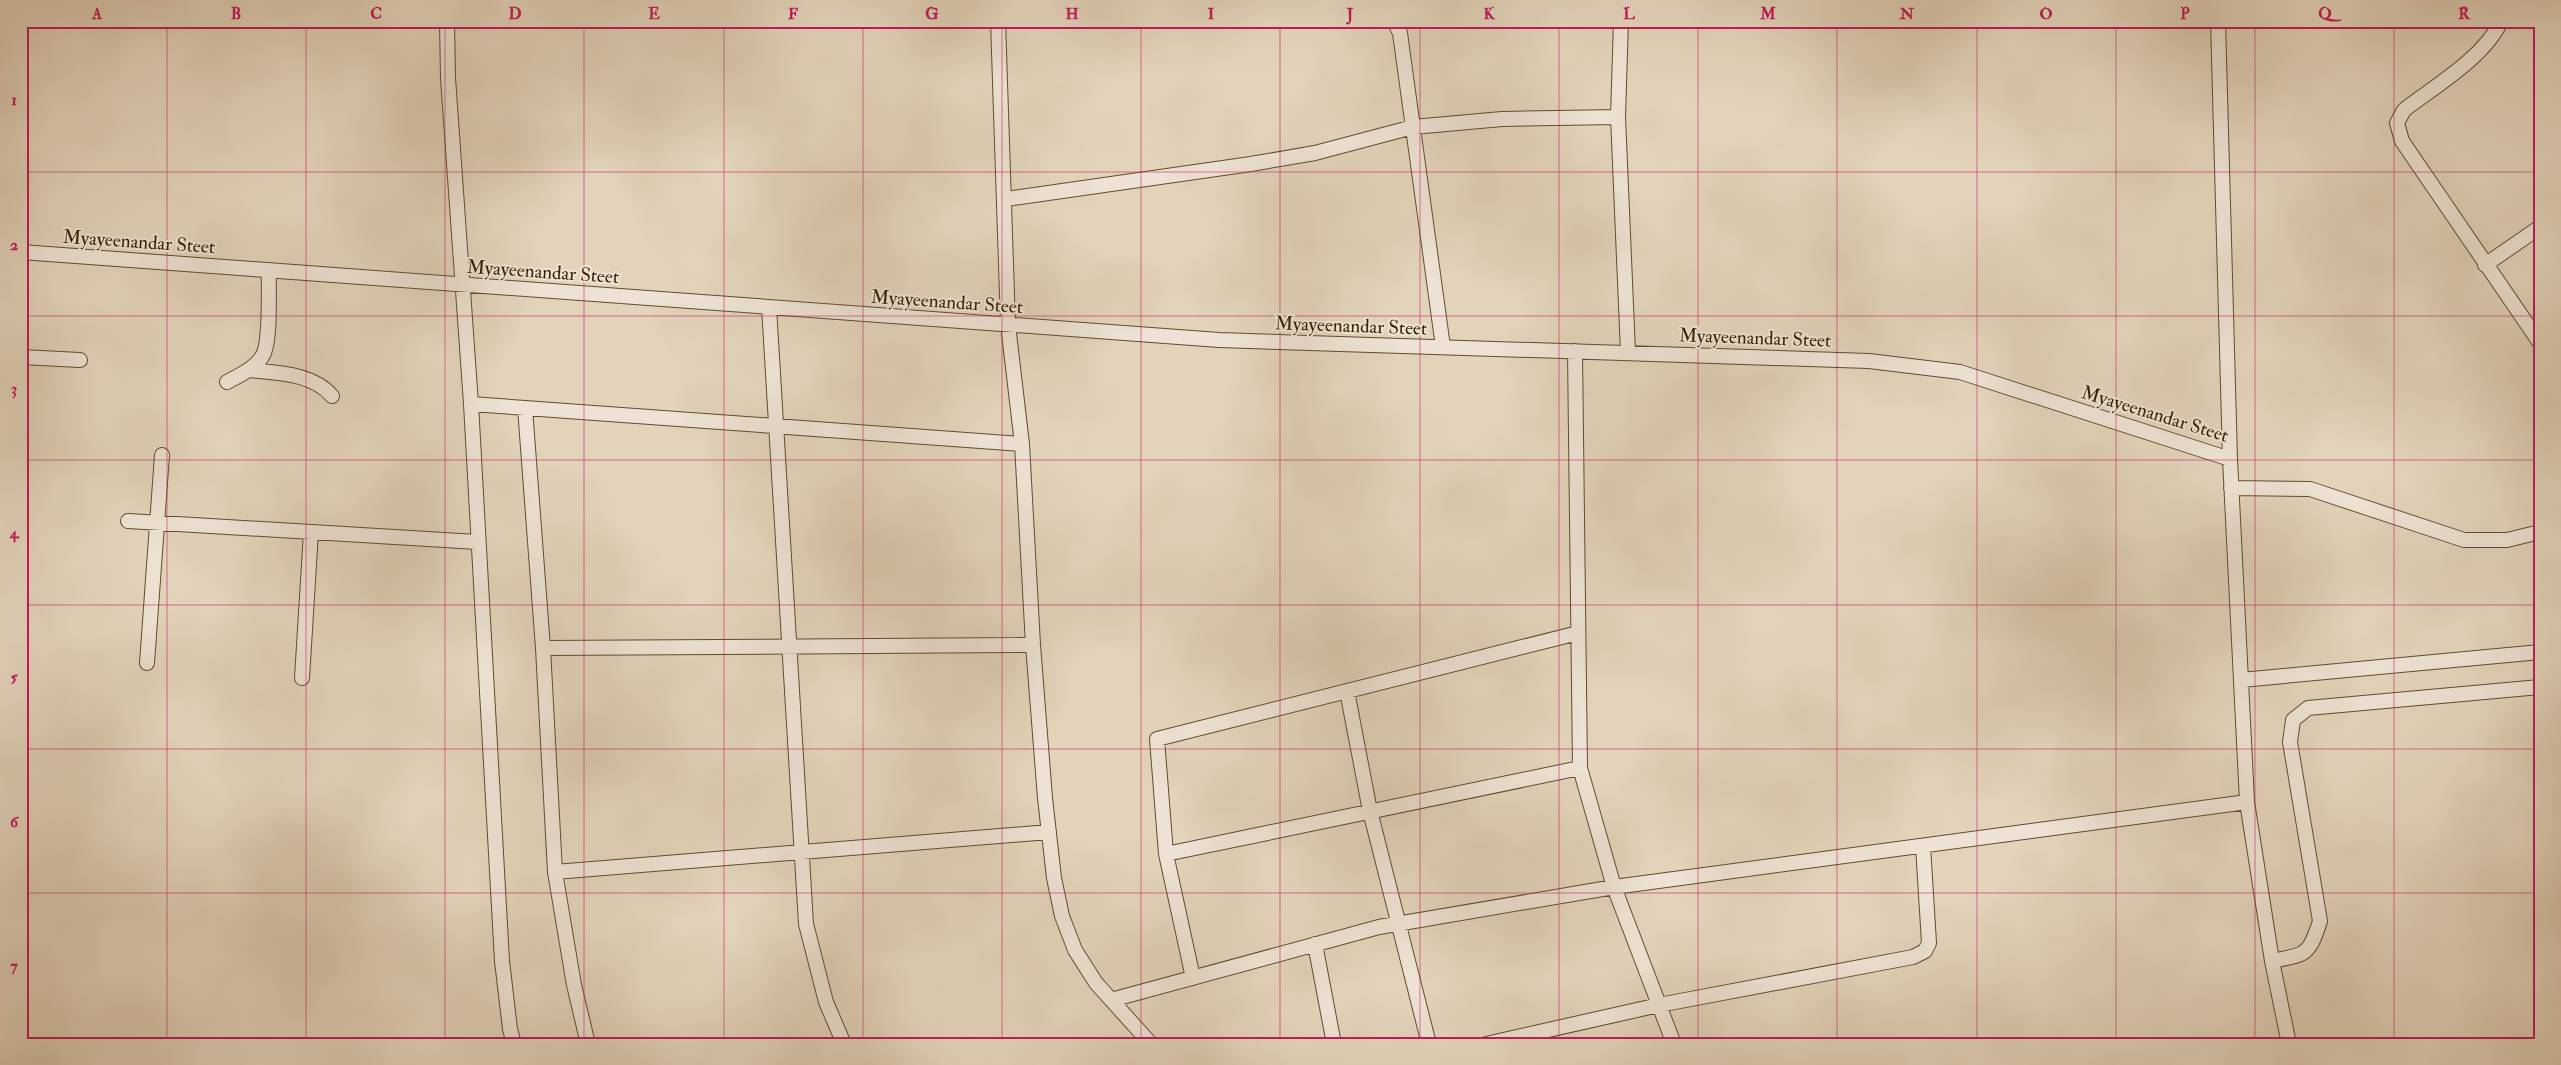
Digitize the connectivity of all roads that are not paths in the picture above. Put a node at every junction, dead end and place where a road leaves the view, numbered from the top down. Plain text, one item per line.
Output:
1 (447, 21) edge
2 (998, 21) edge
3 (1394, 21) edge
4 (1621, 21) edge
5 (2218, 21) edge
6 (2501, 21) edge
7 (1618, 117) junction
8 (1413, 127) junction
9 (1006, 199) junction
10 (2540, 227) edge
11 (21, 252) edge
12 (2485, 265) junction
13 (269, 270) junction
14 (462, 284) junction
15 (768, 308) junction
16 (1008, 325) junction
17 (2540, 344) edge
18 (1443, 348) junction
19 (1575, 351) junction
20 (1628, 352) junction
21 (21, 357) edge
22 (80, 360) dead end
23 (248, 370) junction
24 (227, 382) dead end
25 (332, 396) dead end
26 (471, 404) junction
27 (526, 408) junction
28 (775, 425) junction
29 (1022, 444) junction
30 (162, 455) dead end
31 (2230, 459) junction
32 (2231, 488) junction
33 (128, 520) dead end
34 (158, 522) junction
35 (311, 532) junction
36 (2540, 532) edge
37 (477, 542) junction
38 (1578, 633) junction
39 (1033, 645) junction
40 (790, 647) junction
41 (544, 648) junction
42 (2540, 652) edge
43 (147, 663) dead end
44 (302, 678) dead end
45 (2241, 680) junction
46 (2540, 687) edge
47 (1347, 691) junction
48 (1580, 768) junction
49 (2247, 802) junction
50 (1370, 811) junction
51 (1048, 832) junction
52 (1923, 846) junction
53 (801, 852) junction
54 (1166, 854) junction
55 (555, 872) junction
56 (1614, 887) junction
57 (1400, 923) junction
58 (1315, 944) junction
59 (2272, 961) junction
60 (1193, 978) junction
61 (1111, 1000) junction
62 (1659, 1005) junction
63 (1509, 1041) edge
64 (514, 1044) edge
65 (588, 1044) edge
66 (844, 1044) edge
67 (1151, 1044) edge
68 (1334, 1044) edge
69 (1429, 1044) edge
70 (1486, 1044) edge
71 (1674, 1044) edge
72 (2289, 1044) edge

1 - 14 street
2 - 9 street
3 - 8 street
4 - 7 street
5 - 31 street, Myayeenandar Steet
6 - 12 street
7 - 8 street
7 - 20 street
8 - 9 street
8 - 18 street
9 - 16 street
10 - 12 street
11 - 13 street, Myayeenandar Steet
12 - 17 street
13 - 14 street, Myayeenandar Steet
13 - 23 street
14 - 15 street, Myayeenandar Steet
14 - 26 street
15 - 16 street, Myayeenandar Steet
15 - 28 street
16 - 18 street, Myayeenandar Steet
16 - 29 street
18 - 19 street, Myayeenandar Steet
19 - 20 street, Myayeenandar Steet
19 - 38 street
20 - 31 street, Myayeenandar Steet
21 - 22 street
23 - 24 street
23 - 25 street
26 - 27 street
26 - 37 street
27 - 28 street
27 - 41 street
28 - 29 street
28 - 40 street
29 - 39 street
30 - 34 street
31 - 32 street
32 - 36 street
32 - 45 street
33 - 34 street
34 - 35 street
34 - 43 street
35 - 37 street
35 - 44 street
37 - 64 street
38 - 47 street
38 - 48 street
39 - 40 street
39 - 51 street
40 - 41 street
40 - 53 street
41 - 55 street
42 - 45 street
45 - 49 street
46 - 59 street
47 - 50 street
47 - 54 street
48 - 50 street
48 - 56 street
49 - 52 street
49 - 59 street
50 - 54 street
50 - 57 street
51 - 53 street
51 - 61 street
52 - 56 street
52 - 62 street
53 - 55 street
53 - 66 street
54 - 60 street
55 - 65 street
56 - 57 street
56 - 62 street
57 - 58 street
57 - 69 street
58 - 60 street
58 - 68 street
59 - 72 street
60 - 61 street
61 - 67 street
62 - 63 street
62 - 71 street
63 - 70 street

